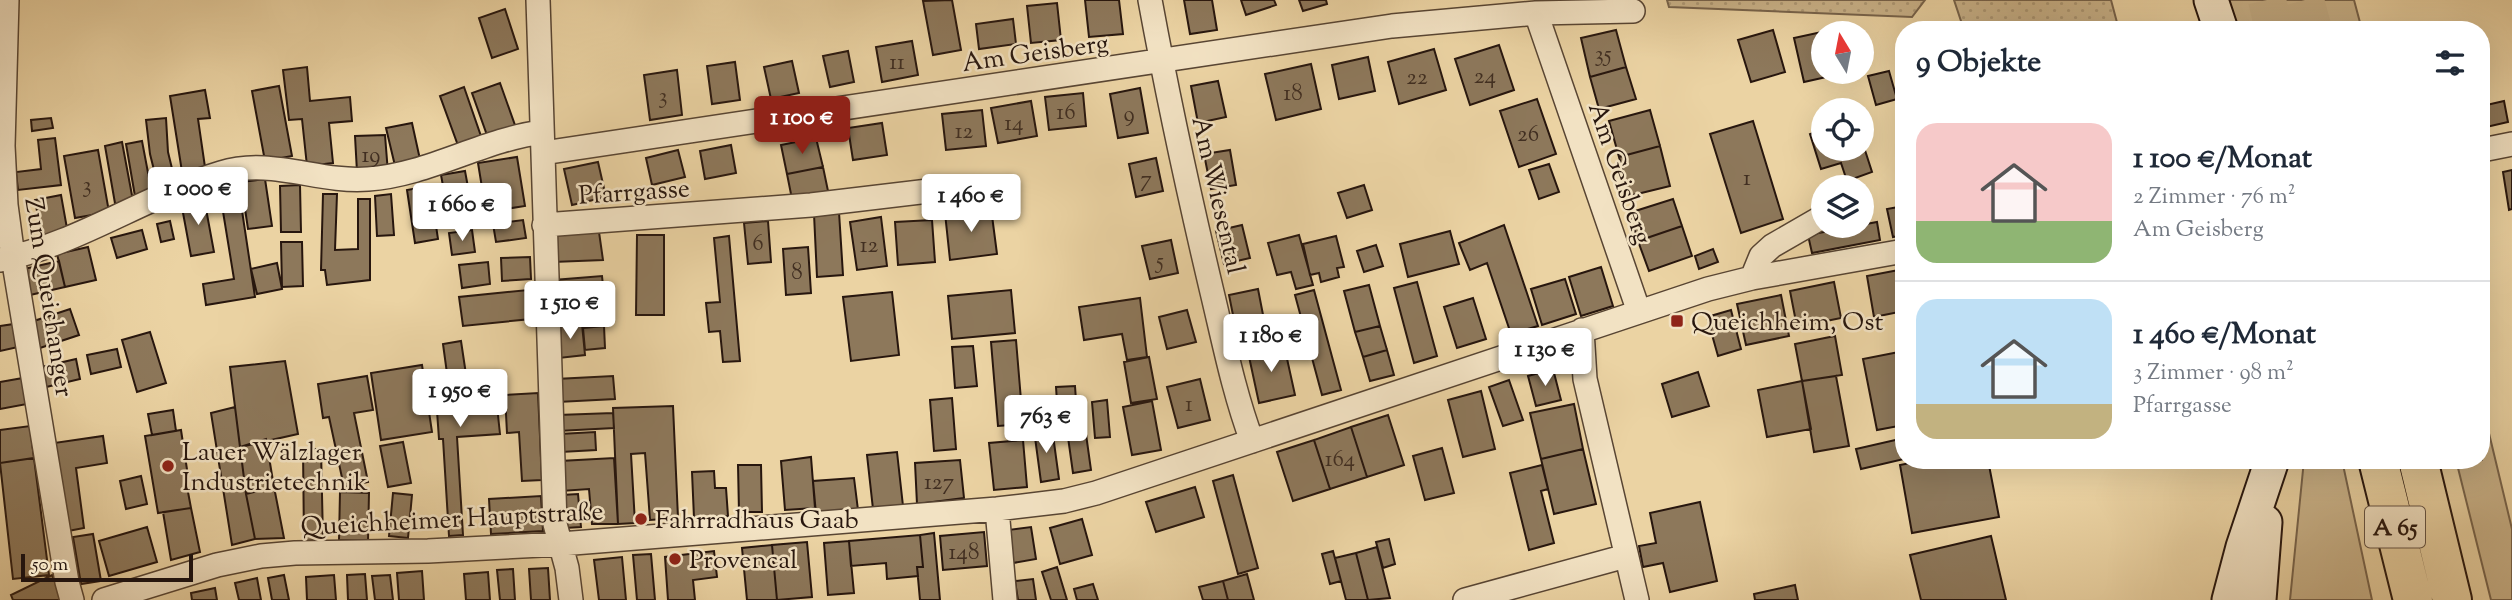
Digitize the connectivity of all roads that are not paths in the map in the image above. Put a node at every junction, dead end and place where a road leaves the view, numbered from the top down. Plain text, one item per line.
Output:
1 (538, 0) edge
2 (1150, 0) edge
3 (2211, 0) edge
4 (5, 3) edge
5 (1633, 11) dead end
6 (1536, 13) junction
7 (2218, 21) edge
8 (1161, 62) junction
9 (542, 143) junction
10 (2512, 144) edge
11 (2490, 148) edge
12 (937, 191) dead end
13 (1811, 224) edge
14 (544, 225) junction
15 (1895, 253) edge
16 (6, 259) edge
17 (1752, 278) junction
18 (1639, 312) junction
19 (1582, 330) junction
20 (1252, 441) junction
21 (2270, 469) edge
22 (2380, 469) edge
23 (2420, 469) edge
24 (997, 509) junction
25 (561, 544) junction
26 (1626, 556) junction
27 (72, 600) edge
28 (104, 600) edge
29 (570, 600) edge
30 (1005, 600) edge
31 (1465, 600) edge
32 (1637, 600) edge
33 (2229, 600) edge
34 (2259, 600) edge
35 (2413, 600) edge
36 (2452, 600) edge

1 - 9 street
2 - 8 street, Am Wiesental
3 - 7 street
4 - 16 street, Zum Queichanger
5 - 6 street, Am Geisberg
6 - 8 street, Am Geisberg
6 - 18 street, Am Geisberg
8 - 9 street, Am Geisberg
8 - 20 street, Am Wiesental
9 - 14 street
9 - 16 street, Am Geisberg
10 - 11 street
12 - 14 street, Pfarrgasse
13 - 17 street
14 - 25 street
15 - 17 street, Queichheimer Hauptstraße
16 - 27 street, Zum Queichanger
17 - 18 street, Queichheimer Hauptstraße
18 - 19 street, Queichheimer Hauptstraße
19 - 20 street, Queichheimer Hauptstraße
19 - 26 street
20 - 24 street, Queichheimer Hauptstraße
21 - 33 street
21 - 34 street
22 - 35 highway, A 65
23 - 36 highway, A 65
24 - 25 street, Queichheimer Hauptstraße
24 - 30 street
25 - 28 street, Queichheimer Hauptstraße
25 - 29 street
26 - 31 street
26 - 32 street

